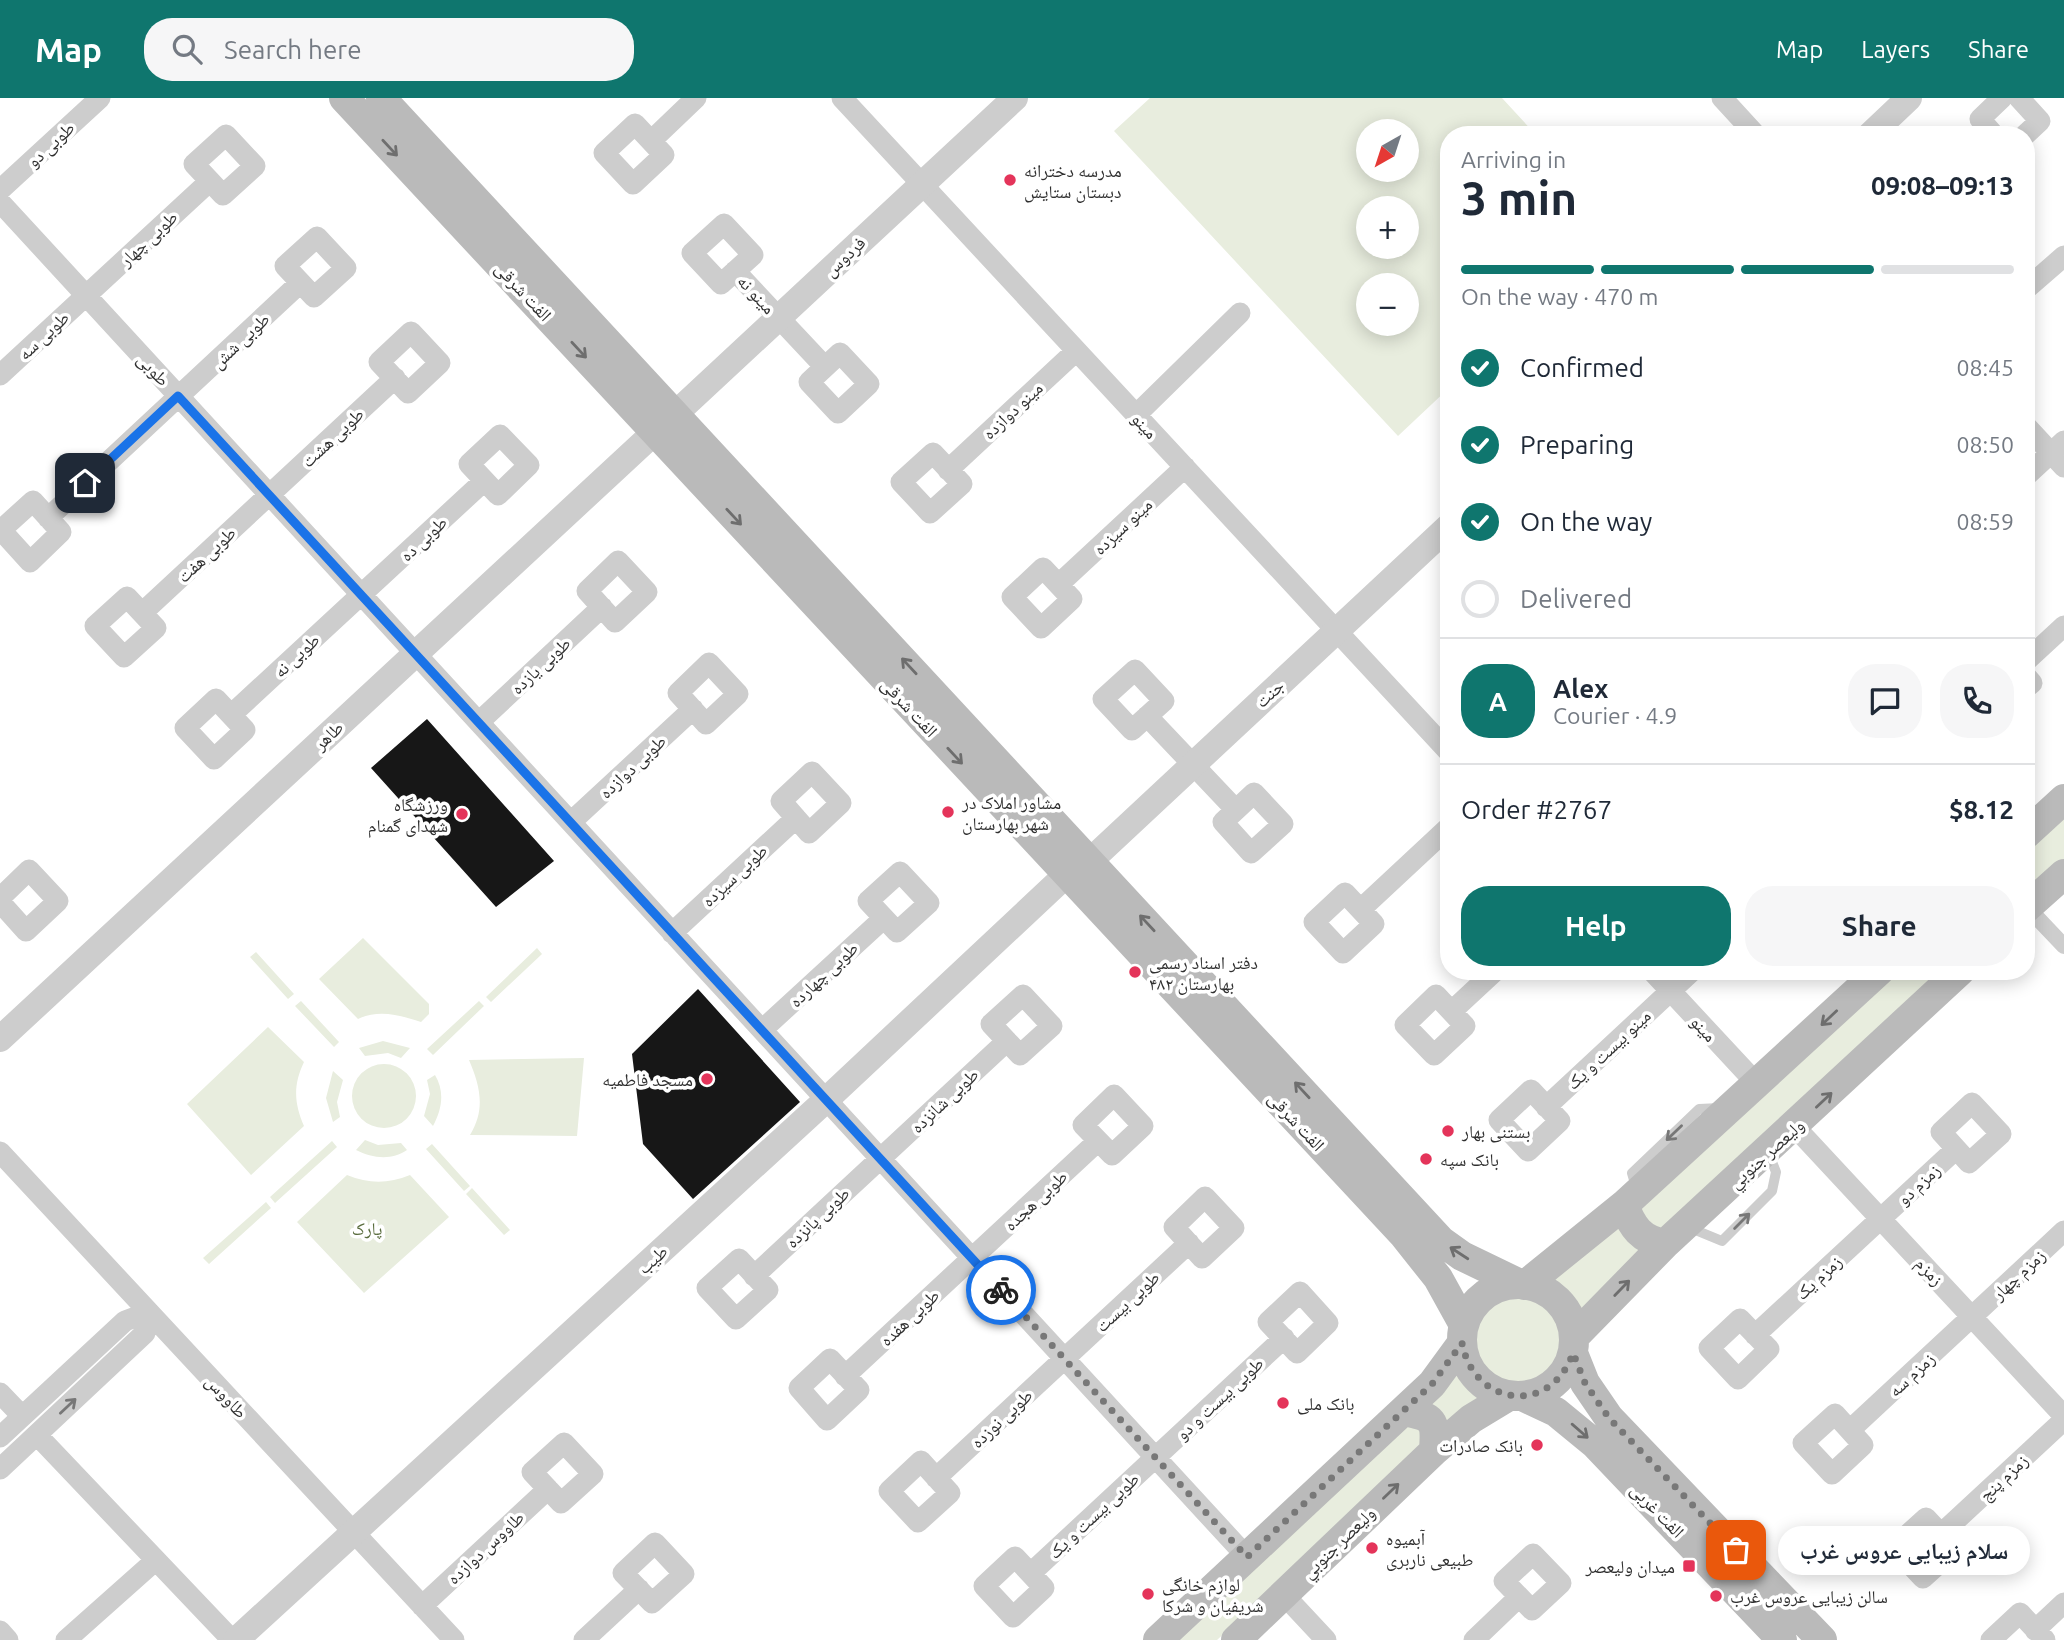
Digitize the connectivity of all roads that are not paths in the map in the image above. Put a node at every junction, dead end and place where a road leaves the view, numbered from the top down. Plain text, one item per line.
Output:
1 (100, 98) edge
2 (344, 98) edge
3 (382, 98) edge
4 (696, 98) edge
5 (842, 98) edge
6 (1015, 98) edge
7 (1722, 98) edge
8 (1909, 98) edge
9 (2019, 98) edge
10 (1997, 100) edge
11 (1748, 126) edge
12 (1879, 126) edge
13 (1986, 126) edge
14 (2035, 126) edge
15 (650, 141) dead end
16 (210, 181) dead end
17 (922, 184) junction
18 (0, 190) edge
19 (0, 202) edge
20 (2064, 256) edge
21 (735, 271) dead end
22 (2035, 281) edge
23 (300, 283) dead end
24 (86, 295) junction
25 (1240, 313) dead end
26 (779, 317) junction
27 (1076, 351) junction
28 (825, 367) dead end
29 (0, 375) edge
30 (395, 378) dead end
31 (178, 396) junction
32 (1136, 415) junction
33 (665, 423) junction
34 (2035, 433) edge
35 (2060, 454) edge
36 (1185, 467) junction
37 (948, 470) dead end
38 (2035, 470) edge
39 (484, 481) dead end
40 (270, 495) junction
41 (48, 518) dead end
42 (1440, 534) edge
43 (1059, 584) dead end
44 (361, 595) junction
45 (602, 607) dead end
46 (142, 613) dead end
47 (2064, 626) edge
48 (1336, 631) junction
49 (2035, 653) edge
50 (416, 654) junction
51 (693, 709) dead end
52 (231, 715) dead end
53 (1147, 716) dead end
54 (478, 722) junction
55 (1440, 742) edge
56 (1192, 765) junction
57 (2064, 799) edge
58 (1236, 810) dead end
59 (796, 818) dead end
60 (571, 822) junction
61 (2035, 826) edge
62 (1440, 835) edge
63 (1078, 868) junction
64 (2064, 874) edge
65 (2035, 901) edge
66 (1361, 909) dead end
67 (2035, 916) edge
68 (884, 918) dead end
69 (673, 933) junction
70 (2064, 946) edge
71 (1486, 980) edge
72 (1661, 980) edge
73 (1683, 980) edge
74 (1869, 980) edge
75 (1950, 980) edge
76 (1671, 991) junction
77 (1452, 1012) dead end
78 (762, 1030) junction
79 (0, 1039) edge
80 (1007, 1041) dead end
81 (1757, 1084) junction
82 (826, 1100) junction
83 (1546, 1107) dead end
84 (1796, 1126) junction
85 (1098, 1141) dead end
86 (1956, 1149) dead end
87 (0, 1152) edge
88 (880, 1158) junction
89 (1631, 1198) junction
90 (1881, 1219) junction
91 (2064, 1231) edge
92 (1675, 1235) junction
93 (1189, 1243) dead end
94 (972, 1258) junction
95 (754, 1276) dead end
96 (1522, 1284) junction
97 (149, 1312) junction
98 (1972, 1317) junction
99 (1463, 1334) junction
100 (1755, 1335) dead end
101 (1283, 1338) dead end
102 (1573, 1345) junction
103 (1065, 1359) junction
104 (845, 1376) dead end
105 (0, 1393) edge
106 (1516, 1396) junction
107 (1403, 1411) junction
108 (22, 1416) junction
109 (2064, 1418) edge
110 (1850, 1430) dead end
111 (37, 1434) junction
112 (0, 1437) edge
113 (1434, 1451) junction
114 (1155, 1457) junction
115 (0, 1469) edge
116 (936, 1478) dead end
117 (548, 1489) dead end
118 (354, 1532) junction
119 (1941, 1534) dead end
120 (1247, 1557) junction
121 (156, 1560) junction
122 (1031, 1573) dead end
123 (639, 1589) dead end
124 (1284, 1595) junction
125 (1519, 1597) dead end
126 (2064, 1603) edge
127 (422, 1606) junction
128 (0, 1631) edge
129 (2040, 1635) edge
130 (8, 1640) edge
131 (66, 1640) edge
132 (234, 1640) edge
133 (454, 1640) edge
134 (584, 1640) edge
135 (1158, 1640) edge
136 (1236, 1640) edge
137 (1326, 1640) edge
138 (1474, 1640) edge
139 (1782, 1640) edge
140 (1822, 1640) edge
141 (1992, 1640) edge

1 - 18 street, طوبی دو
2 -> 33 main road, الفت شرقی
3 - 33 main road, الفت شرقی
4 - 15 street
5 - 17 street, مینو
6 - 17 street, فردوس
7 - 11 street
8 - 12 street
9 - 14 street
10 - 13 street
16 - 24 street, طوبی چهار
17 - 26 street, فردوس
17 - 27 street, مینو
19 - 24 street, طوبی
20 - 22 street
21 - 26 street, مینو نه
23 - 31 street, طوبی شش
24 - 29 street, طوبی سه
24 - 31 street, طوبی
25 - 32 street
26 - 28 street, مینو نه
26 - 33 street, فردوس
27 - 32 street, مینو
27 - 37 street, مینو دوازده
30 - 40 street, طوبی هشت
31 - 40 street, طوبی
31 - 41 street, طوبی شش
32 - 36 street, مینو
33 - 50 street, طاهر
33 - 63 main road, الفت شرقی
34 - 35 street
35 - 38 street
36 - 43 street, مینو سیزده
36 - 48 street, مینو
39 - 44 street, طوبی ده
40 - 44 street, طوبی
40 - 46 street, طوبی هفت
42 - 48 street, جنت
44 - 50 street, طوبی
44 - 52 street, طوبی نه
45 - 54 street, طوبی یازده
47 - 49 street
48 - 55 street, مینو
48 - 56 street, جنت
50 - 54 street, طوبی
50 - 79 street, طاهر
51 - 60 street, طوبی دوازده
53 - 56 street
54 - 60 street, طوبی
56 - 58 street
56 - 63 street, جنت
57 - 61 main road
59 - 69 street, طوبی سیزده
60 - 69 street, طوبی
62 - 66 street
63 - 82 street, طیب
96 -> 63 main road, الفت شرقی
63 - 99 main road, الفت شرقی
64 - 65 main road
67 - 70 street
68 - 78 street, طوبی چهارده
69 - 78 street, طوبی
71 - 77 street
72 - 76 street, مینو
73 - 76 street, مینو بیست و یک
74 -> 81 main road
84 -> 75 main road, وليعصر جنوبي
76 - 81 street, مینو
76 - 83 street, مینو بیست و یک
78 - 82 street, طوبی
80 - 88 street, طوبی شانزده
81 -> 89 main road
82 - 88 street, طوبی
82 - 118 street, طیب
84 - 90 street, زمزم
92 -> 84 main road, وليعصر جنوبي
85 - 94 street, طوبی هجده
86 - 90 street, زمزم دو
87 - 97 street, طاووس
88 - 94 street, طوبی
88 - 95 street, طوبی پانزده
89 - 92 main road
89 - 96 main road
90 - 98 street, زمزم
90 - 100 street, زمزم یک
91 - 98 street, زمزم چهار
102 -> 92 main road, وليعصر جنوبي
93 - 103 street, طوبی بیست
94 - 103 street, طوبی
94 - 104 street, طوبی هفده
96 - 99 main road
96 - 102 main road
97 - 108 street
111 -> 97 street
97 - 118 street, طاووس
98 - 109 street, زمزم
98 - 110 street, زمزم سه
99 - 106 main road
99 - 107 main road
101 - 114 street, طوبی بیست و دو
102 - 106 main road
102 - 140 main road, الفت غربی
103 - 114 street, طوبی
103 - 116 street, طوبی نوزده
105 - 108 street
106 - 113 main road, وليعصر جنوبي
106 -> 139 main road, الفت غربی
107 - 113 main road
107 - 120 main road
108 - 112 street
109 - 119 street, زمزم پنج
111 - 115 street
111 - 121 street
124 -> 113 main road, وليعصر جنوبي
114 - 120 street, طوبی
114 - 122 street, طوبی بیست و یک
117 - 127 street, طاووس دوازده
118 - 127 street, طاووس
118 - 132 street, طیب
120 - 135 main road
121 - 131 street
121 - 132 street
123 - 134 street
124 - 136 main road, وليعصر جنوبي
124 - 137 street
125 - 138 street
126 - 129 street
127 - 133 street, طاووس
128 - 130 street
129 - 141 street

